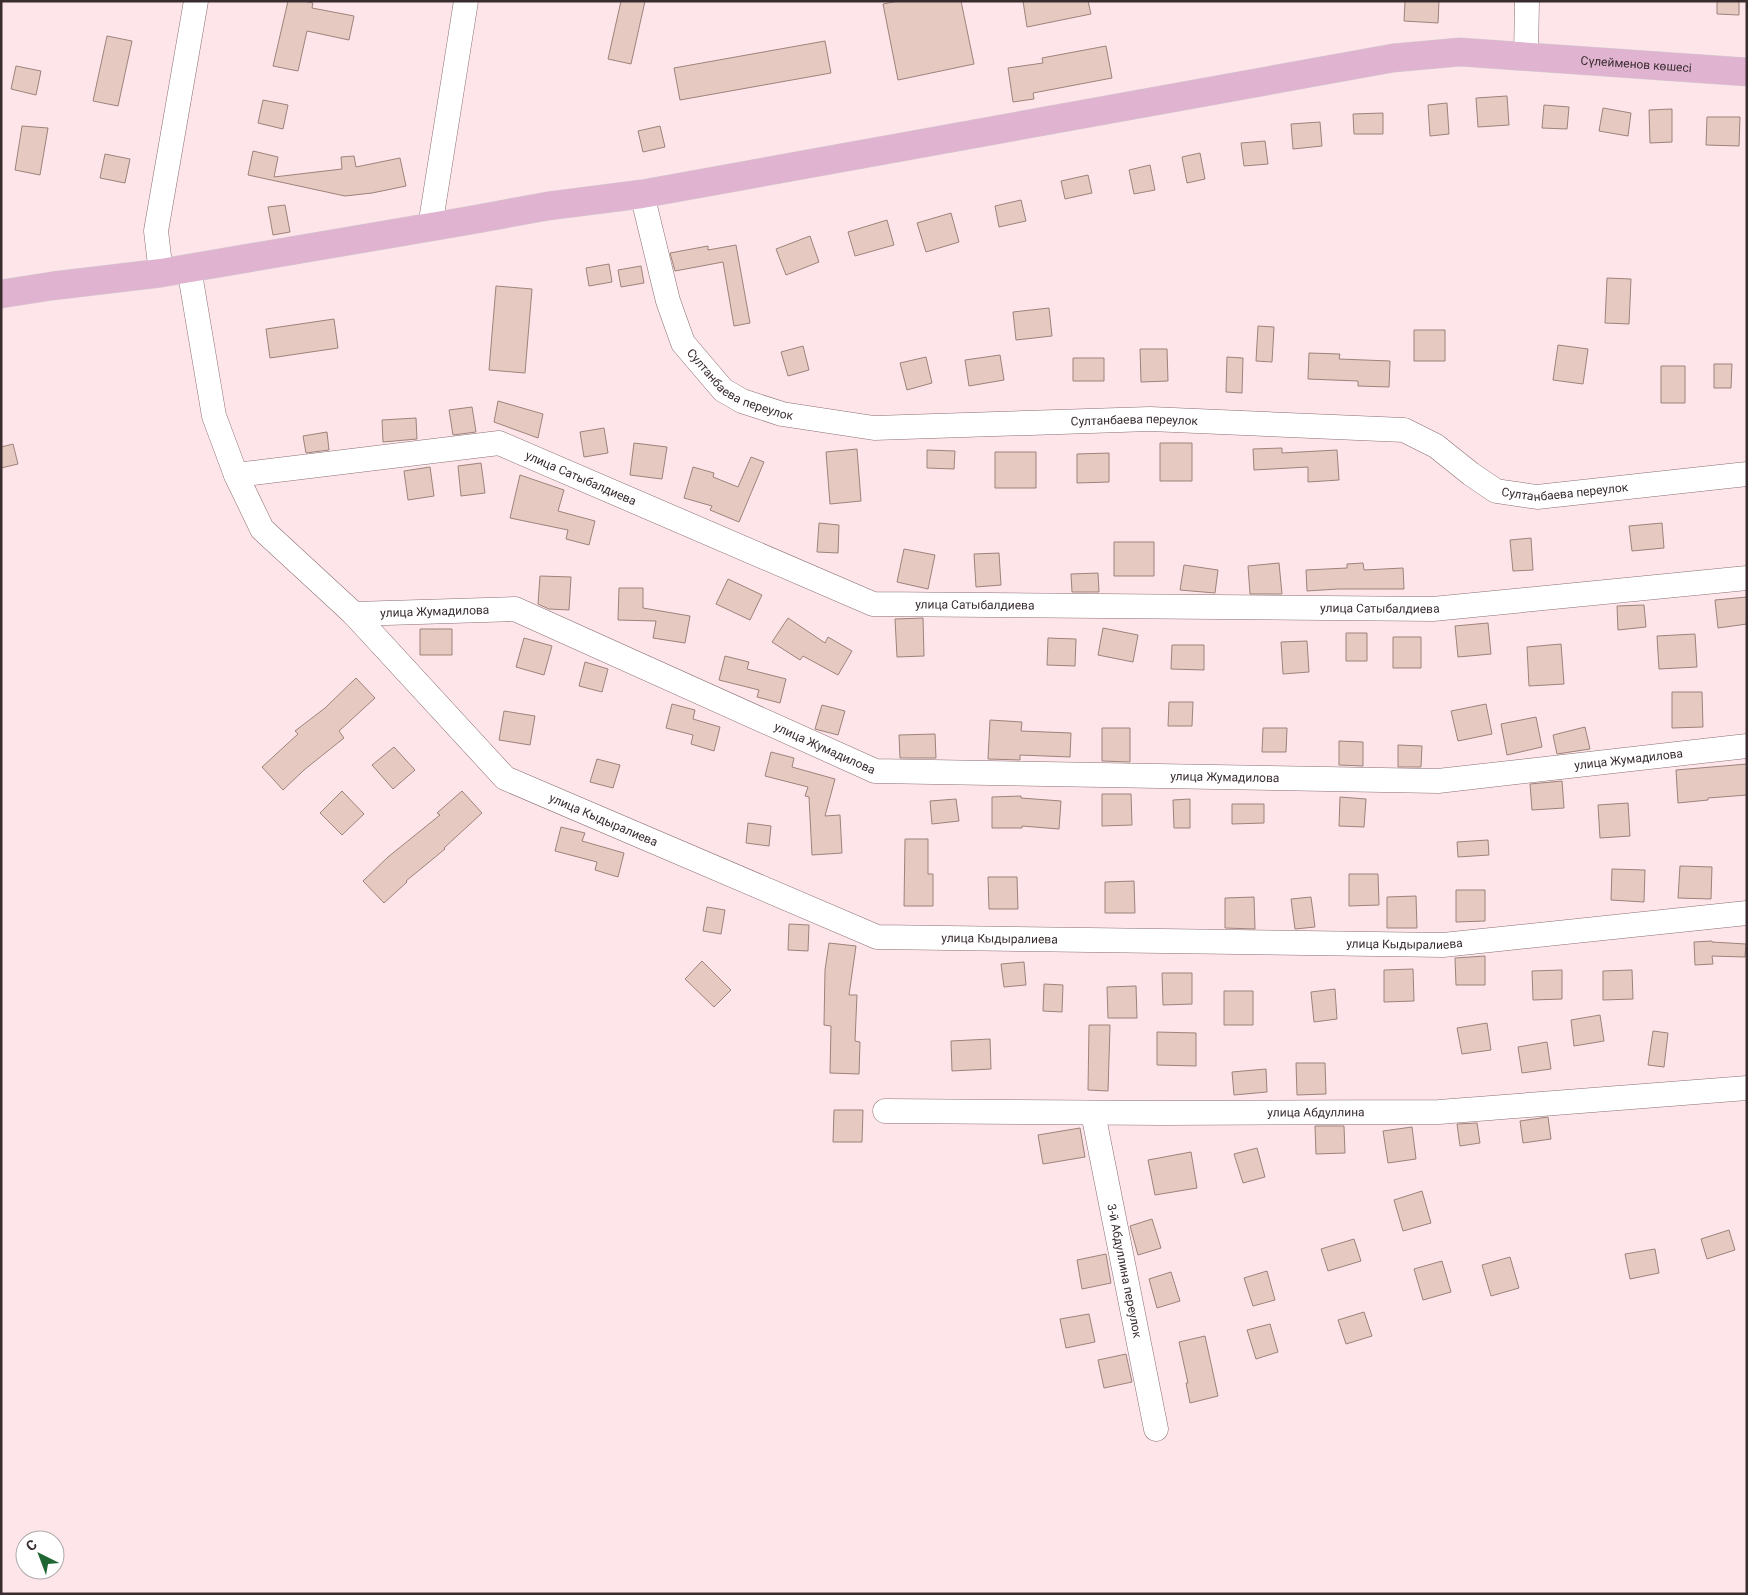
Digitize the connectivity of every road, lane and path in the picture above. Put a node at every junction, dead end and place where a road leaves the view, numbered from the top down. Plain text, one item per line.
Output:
1 (196, 1) edge
2 (466, 1) edge
3 (1527, 1) edge
4 (1526, 56) junction
5 (1747, 72) edge
6 (642, 194) junction
7 (430, 227) junction
8 (189, 268) junction
9 (161, 273) junction
10 (1, 294) edge
11 (1747, 474) edge
12 (236, 475) junction
13 (1747, 578) edge
14 (354, 614) junction
15 (1747, 746) edge
16 (1747, 912) edge
17 (1747, 1088) edge
18 (885, 1111) dead end
19 (1093, 1113) junction
20 (1156, 1429) dead end

1 - 9 street
2 - 7 street
3 - 4 street
4 - 5 main road, Сүлейменов көшесі
4 - 6 main road, Сүлейменов көшесі
6 - 7 main road, Сүлейменов көшесі
6 - 11 street, Султанбаева переулок
7 - 8 main road, Сүлейменов көшесі
8 - 9 main road, Сүлейменов көшесі
8 - 12 street
9 - 10 main road, Сүлейменов көшесі
12 - 13 street, улица Сатыбалдиева
12 - 14 street
14 - 15 street, улица Жумадилова
14 - 16 street, улица Кыдыралиева
17 - 19 street, улица Абдуллина
18 - 19 street, улица Абдуллина
19 - 20 street, 3-й Абдуллина переулок

